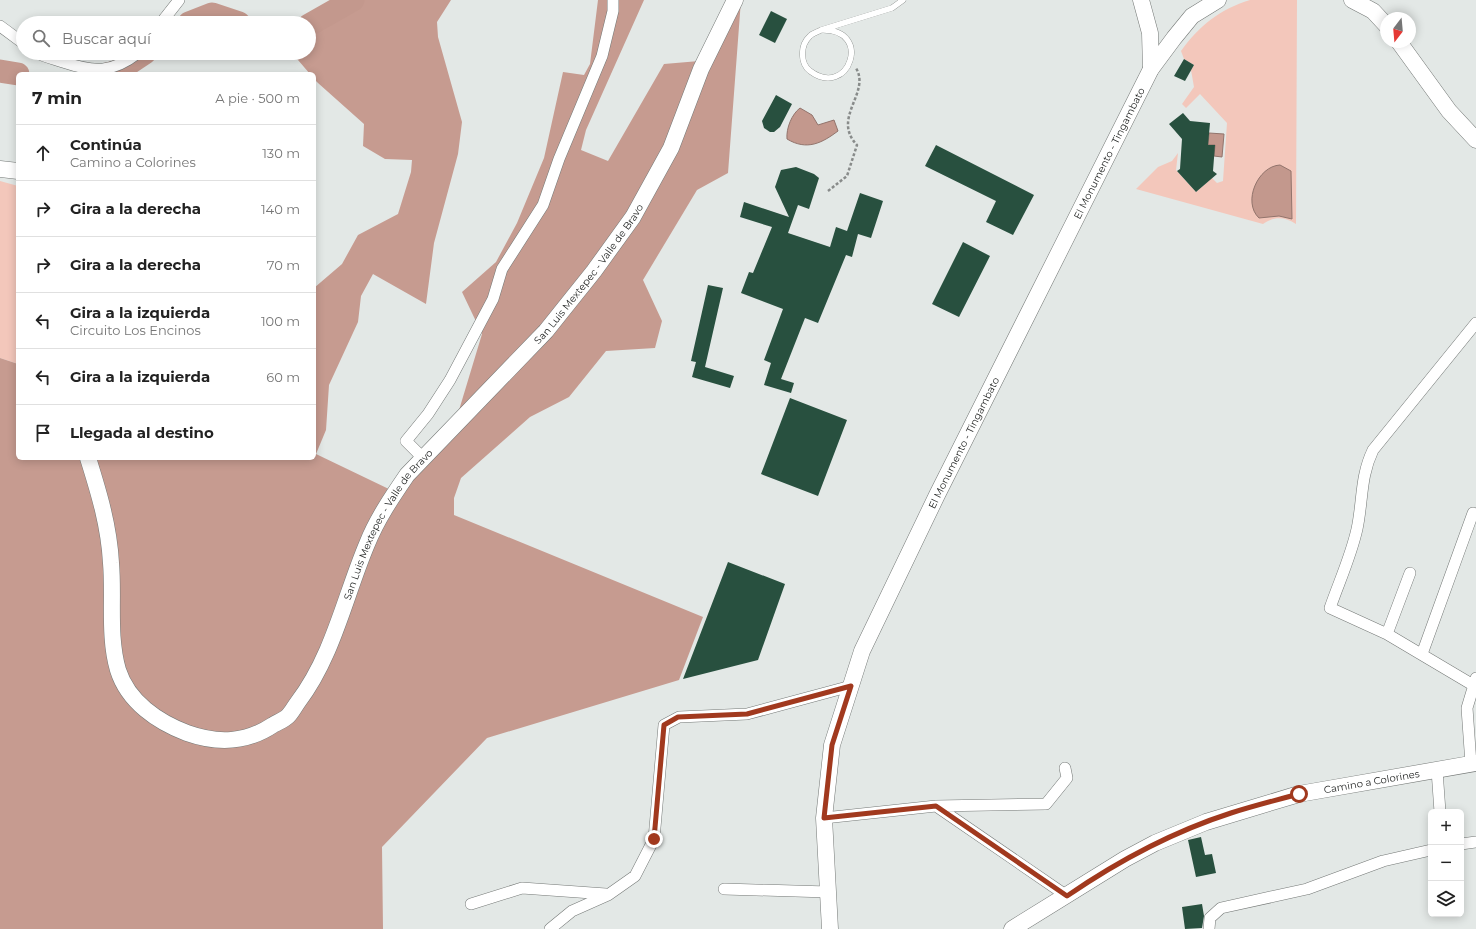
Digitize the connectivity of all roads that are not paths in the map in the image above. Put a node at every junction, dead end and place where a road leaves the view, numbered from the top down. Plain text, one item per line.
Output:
1 (179, 0) edge
2 (613, 0) edge
3 (735, 0) edge
4 (903, 0) edge
5 (1141, 0) edge
6 (1218, 0) edge
7 (1352, 0) edge
8 (1371, 0) edge
9 (1380, 14) edge
10 (166, 16) edge
11 (1380, 18) edge
12 (0, 26) edge
13 (821, 30) junction
14 (16, 38) edge
15 (1403, 48) edge
16 (58, 60) edge
17 (127, 60) edge
18 (1151, 69) junction
19 (1476, 140) edge
20 (0, 169) edge
21 (16, 172) edge
22 (1476, 324) edge
23 (423, 458) junction
24 (89, 460) edge
25 (1473, 513) dead end
26 (1410, 574) dead end
27 (1387, 634) junction
28 (1422, 654) junction
29 (1474, 682) edge
30 (851, 686) junction
31 (1474, 764) edge
32 (1065, 768) dead end
33 (1437, 770) junction
34 (936, 806) junction
35 (1440, 809) edge
36 (824, 818) junction
37 (1476, 842) edge
38 (1464, 844) edge
39 (1428, 851) edge
40 (724, 890) dead end
41 (828, 892) junction
42 (608, 895) junction
43 (1067, 896) junction
44 (471, 904) dead end
45 (550, 929) edge
46 (830, 929) edge
47 (1012, 929) edge
48 (1209, 929) edge

1 - 10 street
2 - 23 street
3 - 23 main road, San Luis Mextepec - Valle de Bravo
4 - 13 lane
5 - 18 main road
6 - 18 main road, El Monumento - Tingambato
7 - 11 main road
8 - 9 main road
12 - 14 street
13 - 13 lane
15 - 19 main road
16 - 17 street
18 - 30 main road, El Monumento - Tingambato
20 - 21 main road
22 - 27 street
23 - 24 main road, San Luis Mextepec - Valle de Bravo
25 - 28 street
26 - 27 street
27 - 28 street
28 - 29 street
29 - 31 street
30 - 36 main road, El Monumento - Tingambato
30 - 42 street
31 - 33 main road, Camino a Colorines
32 - 34 street
33 - 35 street
33 - 43 main road, Camino a Colorines
34 - 36 street
34 - 43 street
36 - 41 main road, El Monumento - Tingambato
37 - 38 street
39 - 48 street
40 - 41 street
41 - 46 main road, El Monumento - Tingambato
42 - 44 street
42 - 45 street
43 - 47 main road, Camino a Colorines

